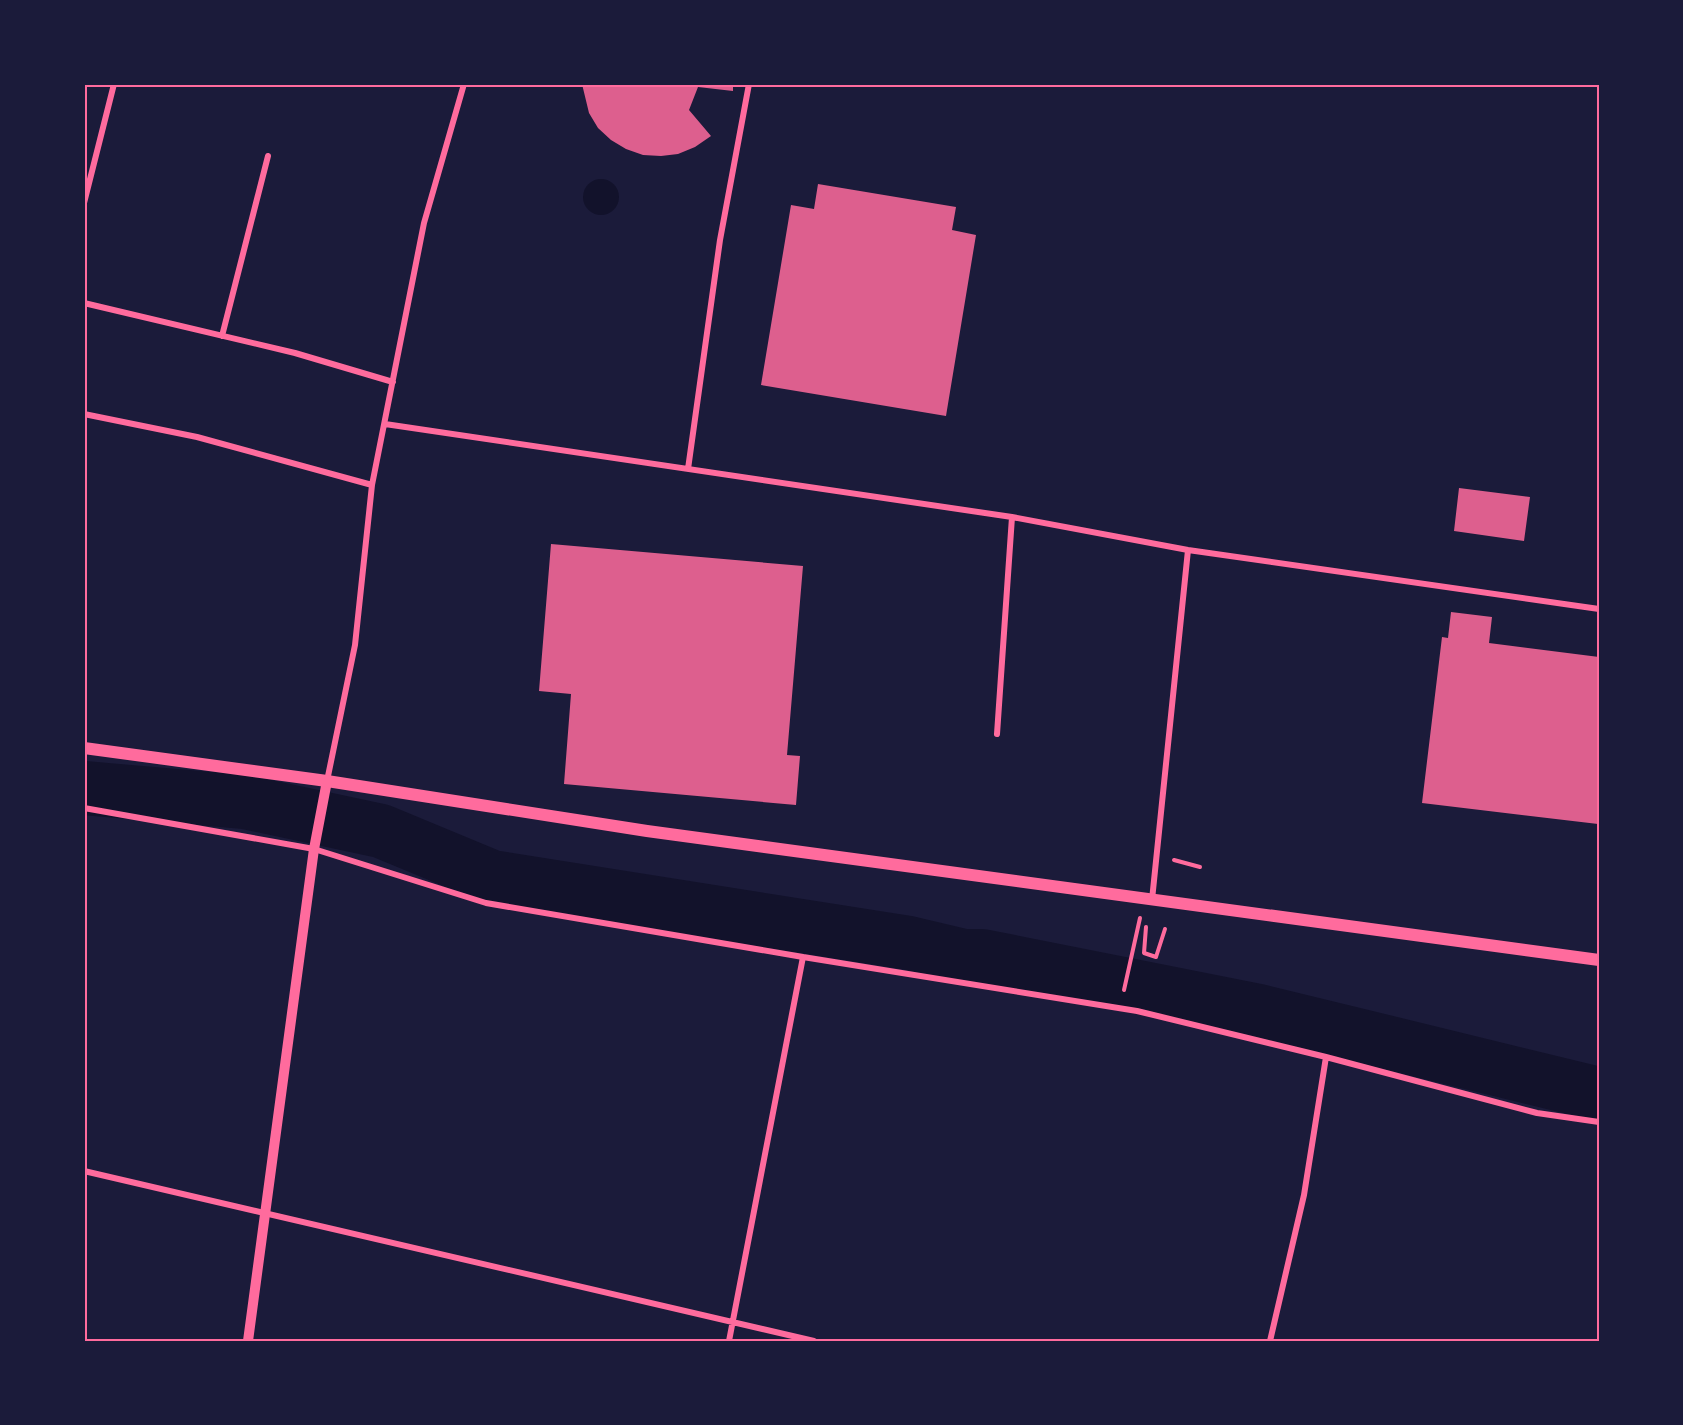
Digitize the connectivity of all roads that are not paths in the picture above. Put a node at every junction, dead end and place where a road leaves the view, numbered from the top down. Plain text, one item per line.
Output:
1 (114, 84) edge
2 (464, 84) edge
3 (749, 84) edge
4 (268, 156) dead end
5 (84, 203) edge
6 (84, 303) edge
7 (222, 336) junction
8 (393, 382) junction
9 (84, 414) edge
10 (385, 424) junction
11 (688, 469) junction
12 (372, 484) junction
13 (1012, 517) junction
14 (1188, 550) junction
15 (1599, 609) edge
16 (997, 734) dead end
17 (84, 748) edge
18 (327, 781) junction
19 (84, 808) edge
20 (314, 849) junction
21 (1147, 898) junction
22 (803, 957) junction
23 (1599, 960) edge
24 (1326, 1057) junction
25 (1599, 1122) edge
26 (84, 1171) edge
27 (264, 1212) junction
28 (732, 1323) junction
29 (248, 1341) edge
30 (729, 1341) edge
31 (814, 1341) edge
32 (1270, 1341) edge

1 - 5 street
2 - 8 street
3 - 11 street
4 - 7 street
6 - 7 street
7 - 8 street
8 - 10 street
9 - 12 street
10 - 11 street
10 - 12 street
11 - 13 street
12 - 18 street
13 - 14 street
13 - 16 street
14 - 15 street
14 - 21 street
17 - 18 main road
18 - 20 street
18 - 21 main road
19 - 20 street
20 - 22 street
20 - 27 street
21 - 23 main road
22 - 24 street
22 - 28 street
24 - 25 street
24 - 32 street
26 - 27 street
27 - 28 street
27 - 29 street
28 - 30 street
28 - 31 street

